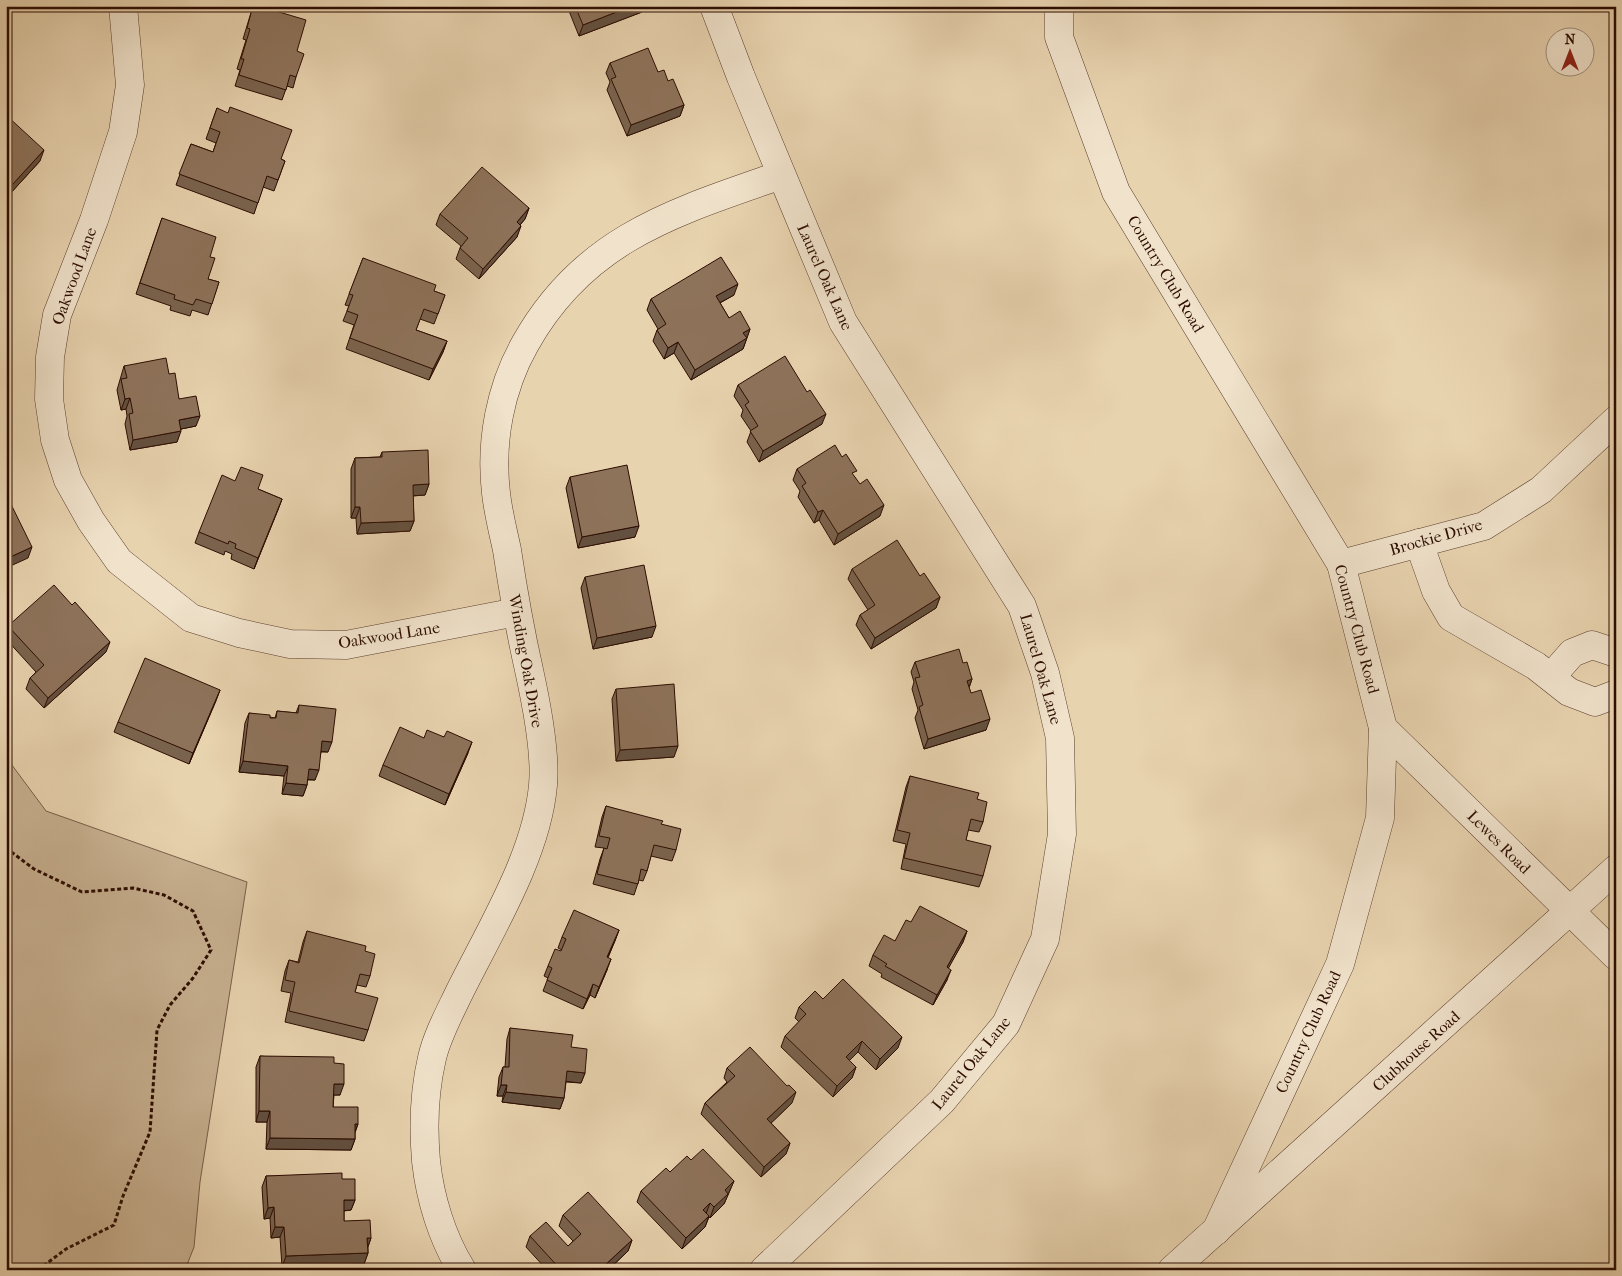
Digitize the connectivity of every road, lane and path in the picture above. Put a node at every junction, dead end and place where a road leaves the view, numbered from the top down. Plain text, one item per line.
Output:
1 (123, 6) edge
2 (714, 6) edge
3 (1059, 6) edge
4 (781, 175) junction
5 (1616, 420) edge
6 (1420, 543) junction
7 (1341, 564) junction
8 (516, 612) junction
9 (1616, 653) edge
10 (1551, 677) junction
11 (1616, 694) edge
12 (1383, 728) junction
13 (6, 848) edge
14 (1616, 869) edge
15 (1570, 912) junction
16 (1616, 956) edge
17 (1216, 1231) junction
18 (38, 1270) edge
19 (462, 1270) edge
20 (764, 1270) edge
21 (1172, 1270) edge

1 - 8 street, Oakwood Lane
2 - 4 street, Laurel Oak Lane
3 - 7 street, Country Club Road
4 - 8 street, Winding Oak Drive
4 - 20 street, Laurel Oak Lane
5 - 6 street, Brockie Drive
6 - 7 street, Brockie Drive
6 - 10 street
7 - 12 street, Country Club Road
8 - 19 street, Winding Oak Drive
9 - 10 street
10 - 11 street
12 - 15 street, Lewes Road
12 - 17 street, Country Club Road
13 - 18 path
14 - 15 street, Clubhouse Road
15 - 16 street, Lewes Road
15 - 17 street, Clubhouse Road
17 - 21 street, Country Club Road

